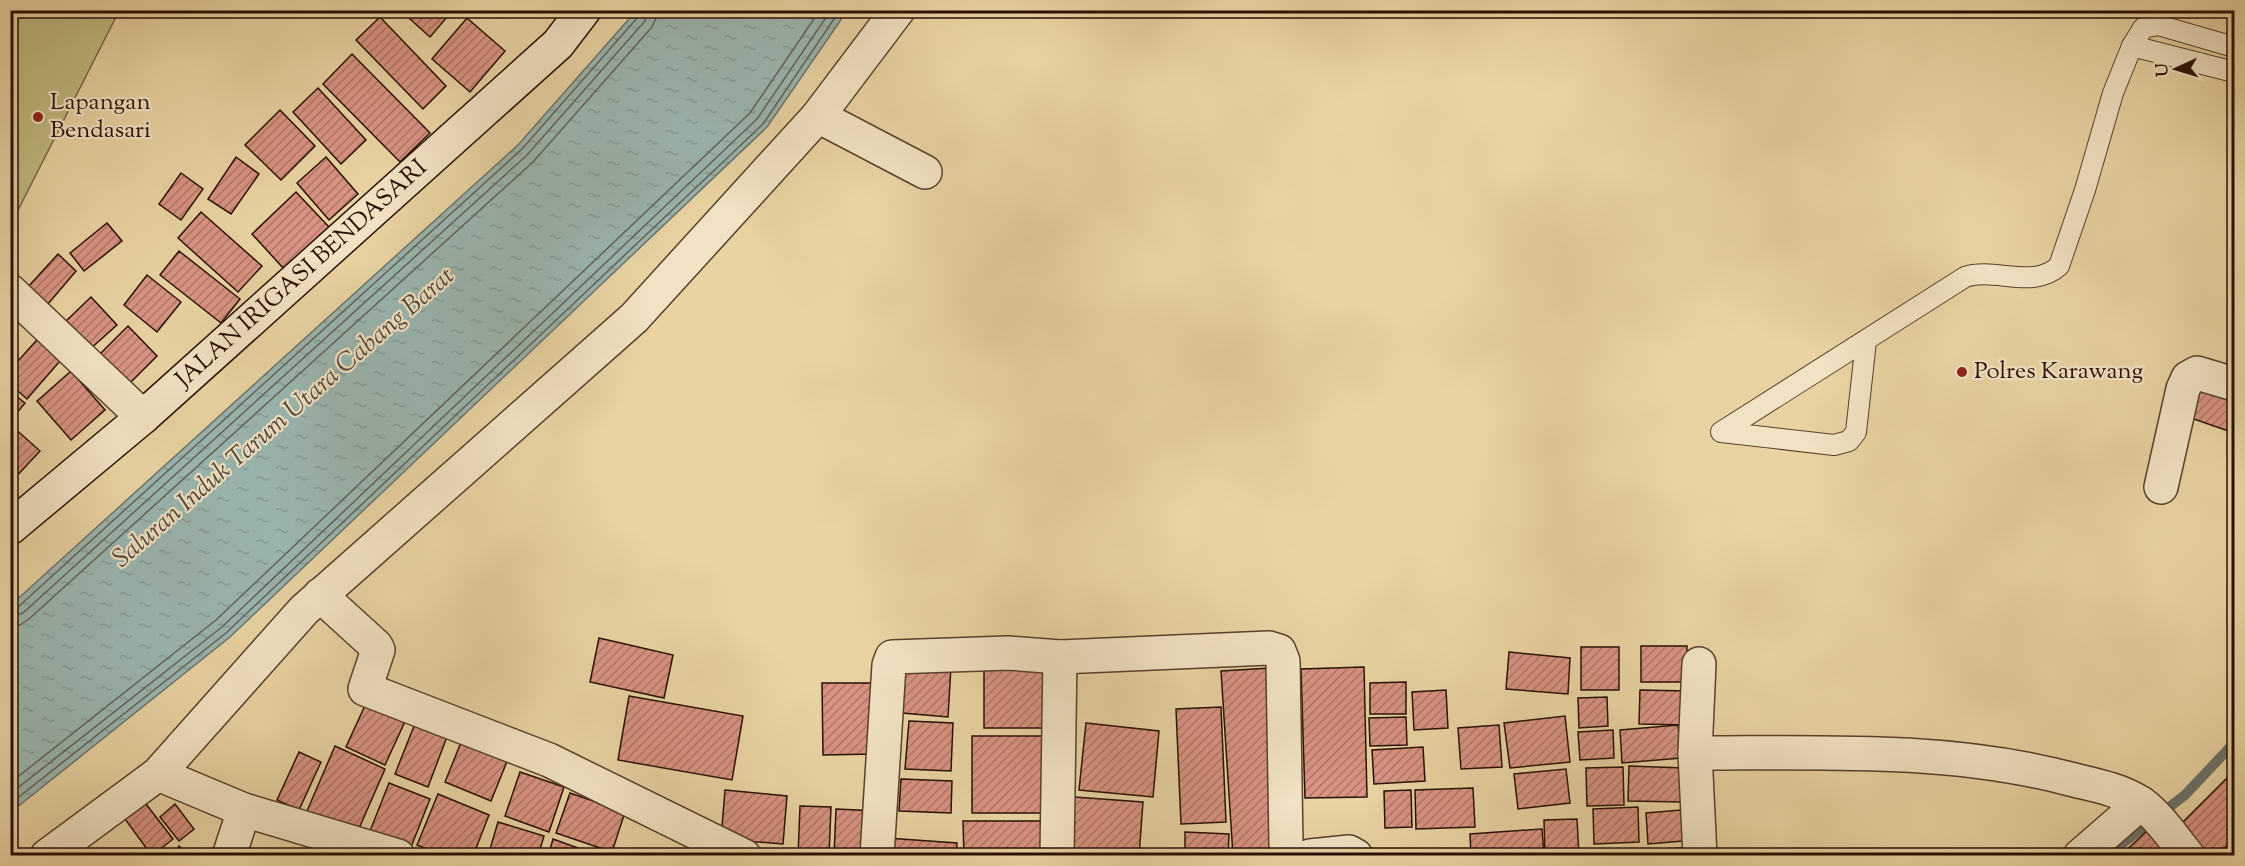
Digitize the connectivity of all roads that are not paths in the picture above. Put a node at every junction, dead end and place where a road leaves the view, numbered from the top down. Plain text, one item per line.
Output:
1 (584, 10) edge
2 (898, 10) edge
3 (2133, 46) junction
4 (2235, 47) edge
5 (2235, 72) edge
6 (818, 116) junction
7 (925, 172) dead end
8 (10, 291) edge
9 (1866, 341) junction
10 (2235, 384) edge
11 (142, 417) junction
12 (2161, 487) dead end
13 (10, 528) edge
14 (320, 595) junction
15 (1060, 657) junction
16 (1699, 664) dead end
17 (1695, 753) junction
18 (158, 774) junction
19 (244, 810) junction
20 (2152, 814) junction
21 (47, 855) edge
22 (229, 855) edge
23 (398, 855) edge
24 (744, 855) edge
25 (877, 855) edge
26 (1057, 855) edge
27 (1295, 855) edge
28 (1310, 855) edge
29 (1356, 855) edge
30 (1700, 855) edge
31 (2080, 855) edge
32 (2188, 855) edge

1 - 11 street, JALAN IRIGASI BENDASARI
2 - 6 street
3 - 4 lane
3 - 5 lane
3 - 9 lane
6 - 7 street
6 - 14 street
8 - 11 street
9 - 9 lane
10 - 12 street
11 - 13 street, JALAN IRIGASI BENDASARI
14 - 18 street
14 - 24 street
15 - 25 street
15 - 26 street
15 - 27 street
16 - 17 street
17 - 20 street
17 - 30 street
18 - 19 street
18 - 21 street
19 - 22 street
19 - 23 street
20 - 31 street
20 - 32 street
28 - 29 street

